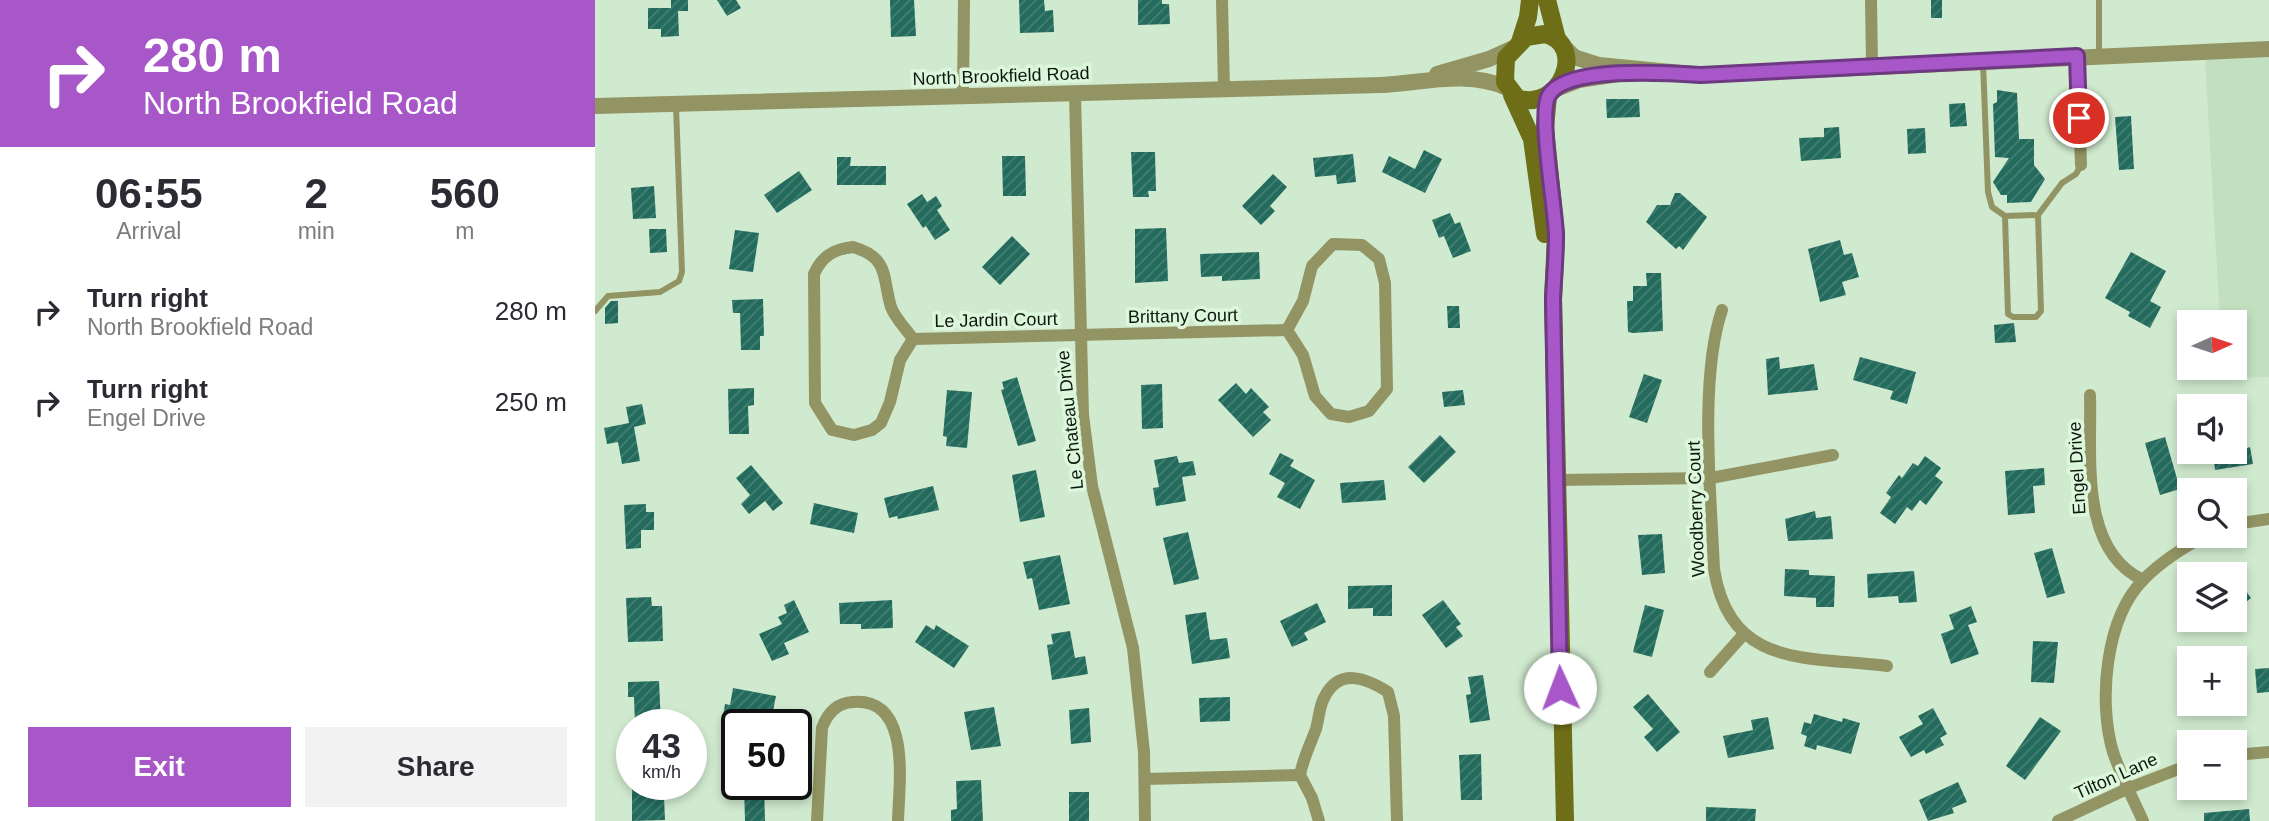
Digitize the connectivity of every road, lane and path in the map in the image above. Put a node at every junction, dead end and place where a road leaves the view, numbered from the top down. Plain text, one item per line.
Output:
1 (964, 0) edge
2 (1222, 0) edge
3 (1530, 0) edge
4 (1546, 0) edge
5 (1871, 0) edge
6 (2099, 0) edge
7 (1561, 44) junction
8 (1516, 45) junction
9 (2269, 49) edge
10 (2077, 56) junction
11 (2099, 56) junction
12 (1983, 61) junction
13 (1872, 65) junction
14 (1648, 71) junction
15 (1408, 83) junction
16 (1224, 89) junction
17 (1510, 91) junction
18 (1552, 92) junction
19 (1075, 94) junction
20 (963, 96) junction
21 (675, 104) junction
22 (595, 106) edge
23 (2081, 165) joint
24 (2038, 215) junction
25 (2005, 216) junction
26 (1553, 299) junction
27 (1723, 310) dead end
28 (595, 311) edge
29 (1287, 330) junction
30 (1079, 335) junction
31 (913, 339) junction
32 (2091, 394) dead end
33 (1833, 455) dead end
34 (1711, 478) junction
35 (1559, 480) junction
36 (2269, 519) edge
37 (2247, 522) edge
38 (2184, 548) edge
39 (2143, 580) junction
40 (1744, 634) junction
41 (1887, 666) dead end
42 (1710, 672) dead end
43 (2269, 752) edge
44 (2247, 754) edge
45 (2177, 770) edge
46 (1300, 775) junction
47 (1145, 779) junction
48 (2129, 788) junction
49 (817, 821) edge
50 (898, 821) edge
51 (1145, 821) edge
52 (1319, 821) edge
53 (1397, 821) edge
54 (1565, 821) edge
55 (2058, 821) edge
56 (2143, 821) edge

1 - 20 street
2 - 16 street
3 - 8 main road
4 - 7 main road
5 - 13 street
6 - 11 lane
7 - 8 main road
7 - 14 street
7 - 18 main road
8 - 15 street, North Brookfield Road
8 - 17 main road
9 - 11 street
10 - 11 street
10 - 12 street
10 - 23 street
12 - 13 street
12 - 25 lane
13 - 14 street
14 - 18 street
15 - 16 street, North Brookfield Road
15 - 17 street, North Brookfield Road
16 - 19 street, North Brookfield Road
17 - 18 main road
17 - 26 main road
18 - 26 main road
19 - 20 street, North Brookfield Road
19 - 30 street, Le Chateau Drive
20 - 21 street, North Brookfield Road
21 - 22 street, North Brookfield Road
21 - 28 lane
23 - 24 lane
24 - 25 lane
24 - 25 lane
26 - 35 main road
27 - 34 street, Woodberry Court
29 - 29 street
29 - 30 street, Brittany Court
30 - 31 street, Le Jardin Court
30 - 47 street, Le Chateau Drive
31 - 31 street, Le Jardin Court
32 - 39 street, Engel Drive
33 - 34 street
34 - 35 street
34 - 40 street, Woodberry Court
35 - 54 main road
36 - 37 street
38 - 39 street
39 - 48 street
40 - 41 street, Woodberry Court
40 - 42 street
43 - 44 street
45 - 48 street, Tilton Lane
46 - 47 street
46 - 52 street
46 - 53 street
47 - 51 street, Le Chateau Drive
48 - 55 street, Tilton Lane
48 - 56 street
49 - 50 street

